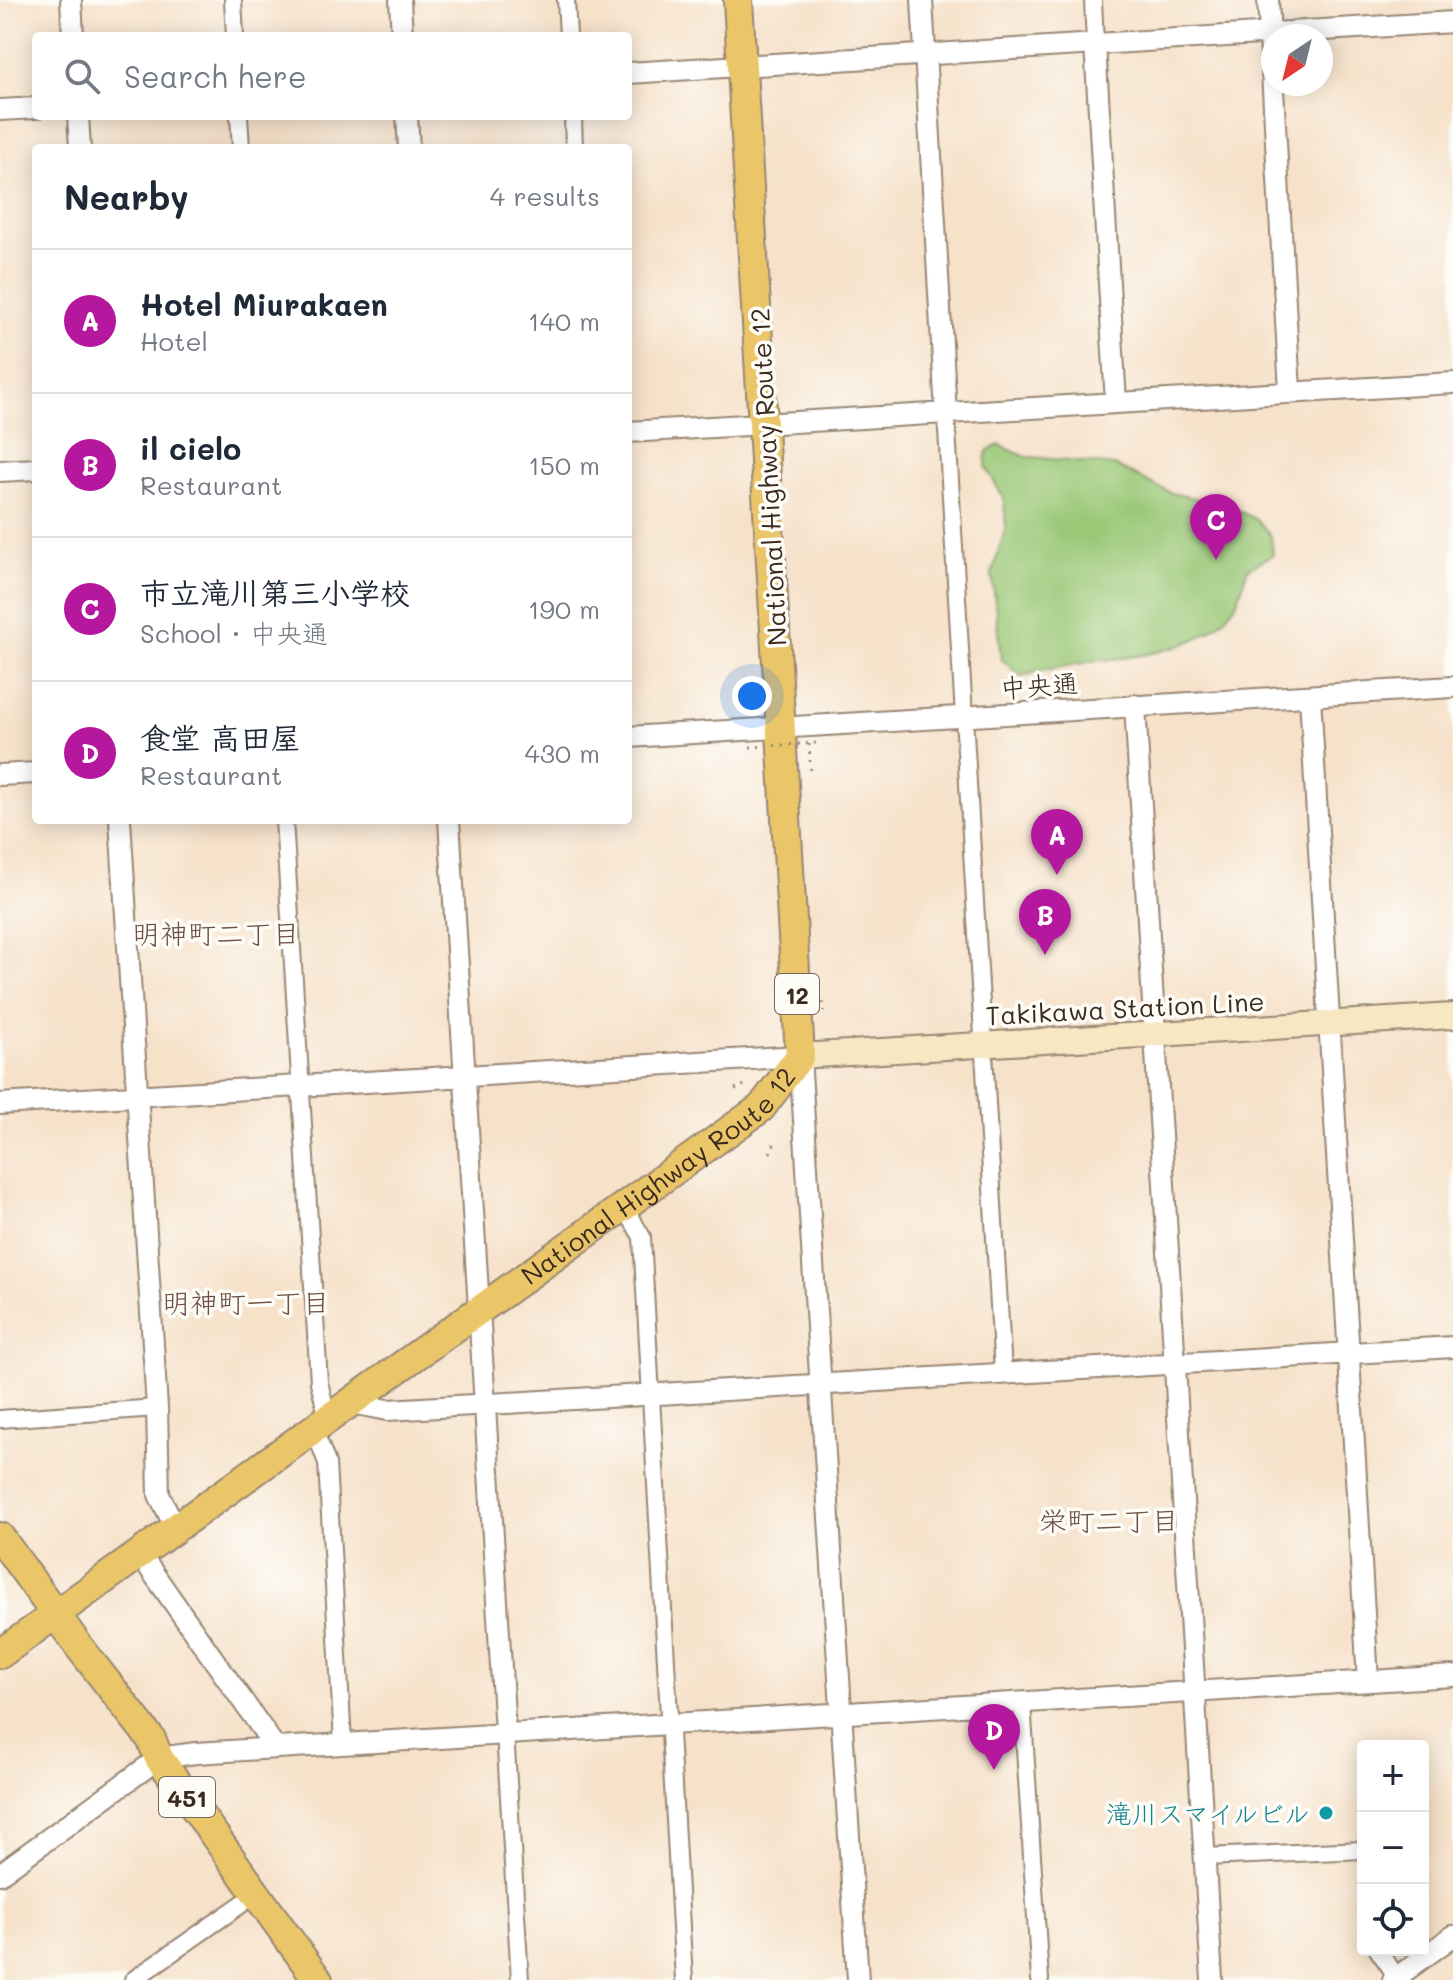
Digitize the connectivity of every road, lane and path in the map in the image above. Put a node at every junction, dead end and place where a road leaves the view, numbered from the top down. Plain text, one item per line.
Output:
1 (71, 0) edge
2 (233, 0) edge
3 (400, 0) edge
4 (566, 0) edge
5 (738, 0) edge
6 (922, 0) edge
7 (1093, 0) edge
8 (1268, 0) edge
9 (1453, 22) edge
10 (1269, 24) edge
11 (1333, 29) edge
12 (73, 32) edge
13 (235, 32) edge
14 (402, 32) edge
15 (568, 32) edge
16 (1261, 34) edge
17 (1095, 44) junction
18 (925, 54) junction
19 (742, 66) junction
20 (632, 73) edge
21 (1274, 96) edge
22 (32, 108) edge
23 (0, 110) edge
24 (78, 120) edge
25 (239, 120) edge
26 (407, 120) edge
27 (573, 120) edge
28 (80, 144) edge
29 (241, 144) edge
30 (409, 144) edge
31 (574, 144) edge
32 (1453, 383) edge
33 (1290, 392) junction
34 (1116, 403) junction
35 (946, 413) junction
36 (765, 424) junction
37 (632, 432) edge
38 (32, 469) edge
39 (0, 471) edge
40 (1453, 687) edge
41 (1310, 696) junction
42 (1135, 705) junction
43 (964, 717) junction
44 (783, 728) junction
45 (632, 737) edge
46 (817, 743) dead end
47 (750, 747) dead end
48 (809, 747) dead end
49 (32, 773) edge
50 (0, 775) edge
51 (811, 776) dead end
52 (120, 824) edge
53 (284, 824) edge
54 (449, 824) edge
55 (823, 1002) dead end
56 (1453, 1016) edge
57 (824, 1018) dead end
58 (1330, 1023) junction
59 (1156, 1035) junction
60 (985, 1045) junction
61 (800, 1056) junction
62 (466, 1076) junction
63 (749, 1083) dead end
64 (301, 1086) junction
65 (735, 1089) dead end
66 (136, 1097) junction
67 (0, 1104) edge
68 (776, 1140) dead end
69 (770, 1153) dead end
70 (624, 1206) junction
71 (478, 1312) junction
72 (1453, 1347) edge
73 (1348, 1352) junction
74 (1175, 1363) junction
75 (1003, 1373) junction
76 (823, 1384) junction
77 (649, 1395) junction
78 (485, 1404) junction
79 (157, 1408) junction
80 (331, 1417) junction
81 (0, 1419) edge
82 (176, 1528) junction
83 (0, 1537) edge
84 (139, 1553) junction
85 (55, 1614) junction
86 (0, 1654) edge
87 (1453, 1676) edge
88 (1368, 1681) junction
89 (1194, 1692) junction
90 (1022, 1702) junction
91 (842, 1713) junction
92 (669, 1723) junction
93 (505, 1732) junction
94 (343, 1743) junction
95 (275, 1747) junction
96 (159, 1758) junction
97 (1357, 1850) edge
98 (1205, 1857) junction
99 (0, 1874) edge
100 (256, 1894) junction
101 (1453, 1936) edge
102 (1382, 1956) edge
103 (1395, 1978) edge
104 (133, 1980) edge
105 (318, 1980) edge
106 (520, 1980) edge
107 (684, 1980) edge
108 (858, 1980) edge
109 (1040, 1980) edge
110 (1212, 1980) edge

1 - 12 street
2 - 13 street
3 - 14 street
4 - 15 street
5 - 19 highway, National Highway Route 12 / 12
6 - 18 street
7 - 17 street
8 - 10 street
9 - 11 street
16 - 17 street
17 - 18 street
17 - 34 street
18 - 19 street
18 - 35 street
19 - 20 street
19 - 36 highway, National Highway Route 12 / 12
21 - 33 street
22 - 23 street
24 - 28 street
25 - 29 street
26 - 30 street
27 - 31 street
32 - 33 street
33 - 34 street
34 - 35 street
35 - 36 street
35 - 43 street
36 - 37 street
36 - 44 highway, National Highway Route 12 / 12
38 - 39 street
40 - 41 street, 中央通
41 - 42 street, 中央通
41 - 58 street
42 - 43 street, 中央通
42 - 59 street
43 - 44 street, 中央通
43 - 60 street
44 - 45 street, 中央通
44 - 61 highway, National Highway Route 12 / 12
46 - 47 path, bridge
48 - 51 path
49 - 50 street
52 - 66 street
53 - 64 street
54 - 62 street
55 - 57 path
56 - 58 main road, Takikawa Station Line
58 - 59 main road, Takikawa Station Line
58 - 73 street
59 - 60 main road, Takikawa Station Line
59 - 74 street
60 - 61 main road, Takikawa Station Line
60 - 75 street
61 - 62 street
61 - 70 highway, National Highway Route 12
61 - 76 street
62 - 64 street
62 - 71 street
63 - 65 path
64 - 66 street
64 - 80 street
66 - 67 street
66 - 79 street
68 - 69 path
70 - 71 highway, National Highway Route 12
70 - 77 street
71 - 78 street
71 - 80 highway, National Highway Route 12
72 - 73 street
73 - 74 street
73 - 88 street
74 - 75 street
74 - 89 street
75 - 76 street
76 - 77 street
76 - 91 street
77 - 78 street
77 - 92 street
78 - 80 street
78 - 93 street
79 - 81 street
79 - 82 street
80 - 82 highway, National Highway Route 12
80 - 94 street
82 - 84 highway, National Highway Route 12
83 - 85 highway
84 - 85 highway, National Highway Route 12
84 - 95 street
85 - 86 highway, National Highway Route 12
85 - 96 highway, 451
87 - 88 street
88 - 89 street
89 - 90 street
89 - 98 street
90 - 91 street
90 - 109 street
91 - 92 street
91 - 108 street
92 - 93 street
92 - 107 street
93 - 94 street
93 - 106 street
94 - 95 street
95 - 96 street
96 - 99 street
96 - 100 highway, 451
97 - 98 street
98 - 110 street
100 - 104 street
100 - 105 highway, 451
101 - 103 street
102 - 103 street

